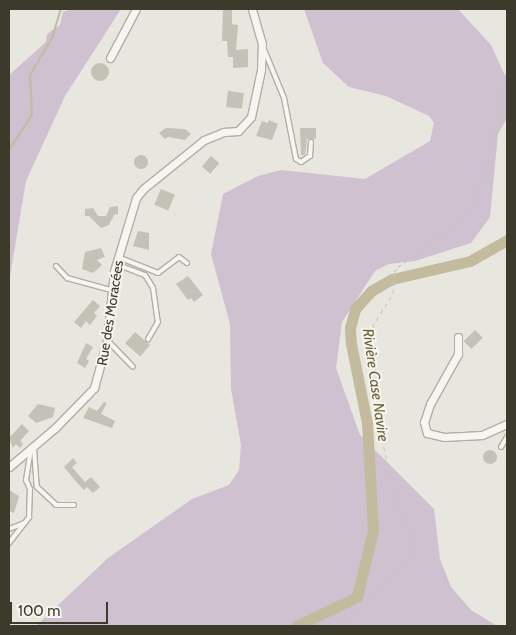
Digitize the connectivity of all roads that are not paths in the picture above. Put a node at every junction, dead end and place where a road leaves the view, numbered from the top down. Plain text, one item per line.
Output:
1 (136, 9) edge
2 (252, 9) edge
3 (262, 44) junction
4 (110, 58) dead end
5 (312, 142) dead end
6 (117, 261) junction
7 (187, 263) dead end
8 (56, 266) dead end
9 (111, 290) junction
10 (458, 337) dead end
11 (148, 339) dead end
12 (107, 340) junction
13 (133, 367) dead end
14 (507, 424) edge
15 (507, 437) edge
16 (34, 443) junction
17 (501, 446) dead end
18 (9, 467) edge
19 (74, 505) dead end
20 (25, 523) junction
21 (9, 528) edge
22 (9, 543) edge

1 - 4 street
2 - 3 street, Rue des Moracées
3 - 5 lane
3 - 6 street, Rue des Moracées
6 - 7 lane
6 - 9 street, Rue des Moracées
6 - 11 lane
8 - 9 lane
9 - 12 street, Rue des Moracées
10 - 14 street
12 - 13 lane
12 - 16 street, Rue des Moracées
15 - 17 lane
16 - 18 street, Rue des Moracées
16 - 19 lane
16 - 20 lane
20 - 21 lane
20 - 22 lane

